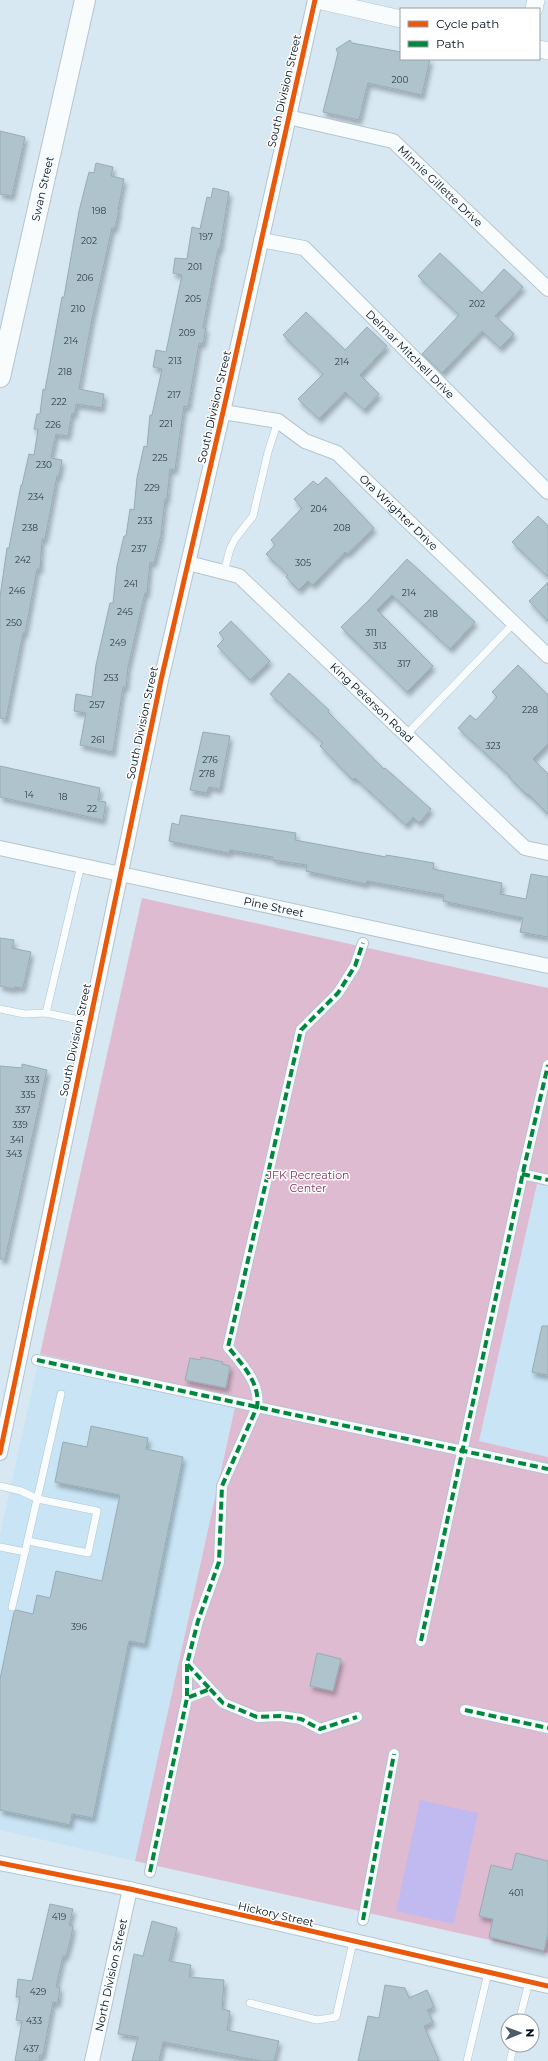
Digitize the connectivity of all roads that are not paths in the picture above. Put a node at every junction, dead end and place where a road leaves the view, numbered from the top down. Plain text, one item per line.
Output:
1 (85, 0) edge
2 (316, 0) edge
3 (400, 19) edge
4 (288, 117) junction
5 (261, 240) junction
6 (548, 289) edge
7 (1, 366) edge
8 (224, 412) junction
9 (278, 422) junction
10 (548, 492) edge
11 (188, 563) junction
12 (224, 572) junction
13 (514, 623) junction
14 (548, 656) edge
15 (406, 735) junction
16 (0, 848) edge
17 (548, 853) edge
18 (81, 865) junction
19 (120, 874) junction
20 (363, 943) dead end
21 (548, 966) edge
22 (0, 1009) edge
23 (46, 1014) junction
24 (89, 1022) junction
25 (548, 1065) edge
26 (522, 1174) junction
27 (548, 1180) edge
28 (37, 1360) dead end
29 (61, 1394) dead end
30 (257, 1407) junction
31 (462, 1451) junction
32 (0, 1453) edge
33 (548, 1469) edge
34 (0, 1486) edge
35 (38, 1499) junction
36 (28, 1541) junction
37 (0, 1547) edge
38 (25, 1552) junction
39 (12, 1607) dead end
40 (421, 1641) dead end
41 (187, 1664) junction
42 (210, 1689) junction
43 (187, 1698) junction
44 (465, 1710) dead end
45 (357, 1717) dead end
46 (548, 1728) edge
47 (394, 1754) dead end
48 (0, 1863) edge
49 (150, 1872) dead end
50 (130, 1889) junction
51 (363, 1920) dead end
52 (353, 1942) junction
53 (488, 1973) junction
54 (529, 1982) junction
55 (548, 1986) edge
56 (250, 2003) dead end
57 (521, 2013) edge
58 (92, 2061) edge
59 (467, 2061) edge

1 - 7 main road, Swan Street
2 - 3 street
2 - 4 street, South Division Street
4 - 5 street, South Division Street
4 - 6 street, Minnie Gillette Drive
5 - 8 street, South Division Street
5 - 10 street, Delmar Mitchell Drive
8 - 9 street, Ora Wrighter Drive
8 - 11 street, South Division Street
9 - 12 lane
9 - 13 street, Ora Wrighter Drive
11 - 12 street, King Peterson Road
11 - 19 street, South Division Street
12 - 15 street, King Peterson Road
13 - 14 street, Ora Wrighter Drive
13 - 15 lane
15 - 17 street, King Peterson Road
16 - 18 street, Pine Street
18 - 19 street, Pine Street
18 - 23 lane
19 - 21 street, Pine Street
19 - 24 street, South Division Street
20 - 30 street
22 - 23 lane
23 - 24 lane
24 - 32 street, South Division Street
25 - 26 street
26 - 27 street
26 - 31 street
28 - 30 street
29 - 35 lane
30 - 31 street
30 - 41 street
31 - 33 street
31 - 40 street
34 - 35 lane
35 - 36 lane
35 - 36 lane
36 - 38 lane
37 - 38 lane
38 - 39 lane
41 - 42 street
41 - 43 street
42 - 43 street
42 - 45 street
43 - 49 street
44 - 46 street
47 - 51 street
48 - 50 street, Hickory Street
50 - 52 street, Hickory Street
50 - 58 street, North Division Street
52 - 53 street, Hickory Street
52 - 56 lane
53 - 54 street, Hickory Street
53 - 59 lane
54 - 55 street, Hickory Street
54 - 57 lane

